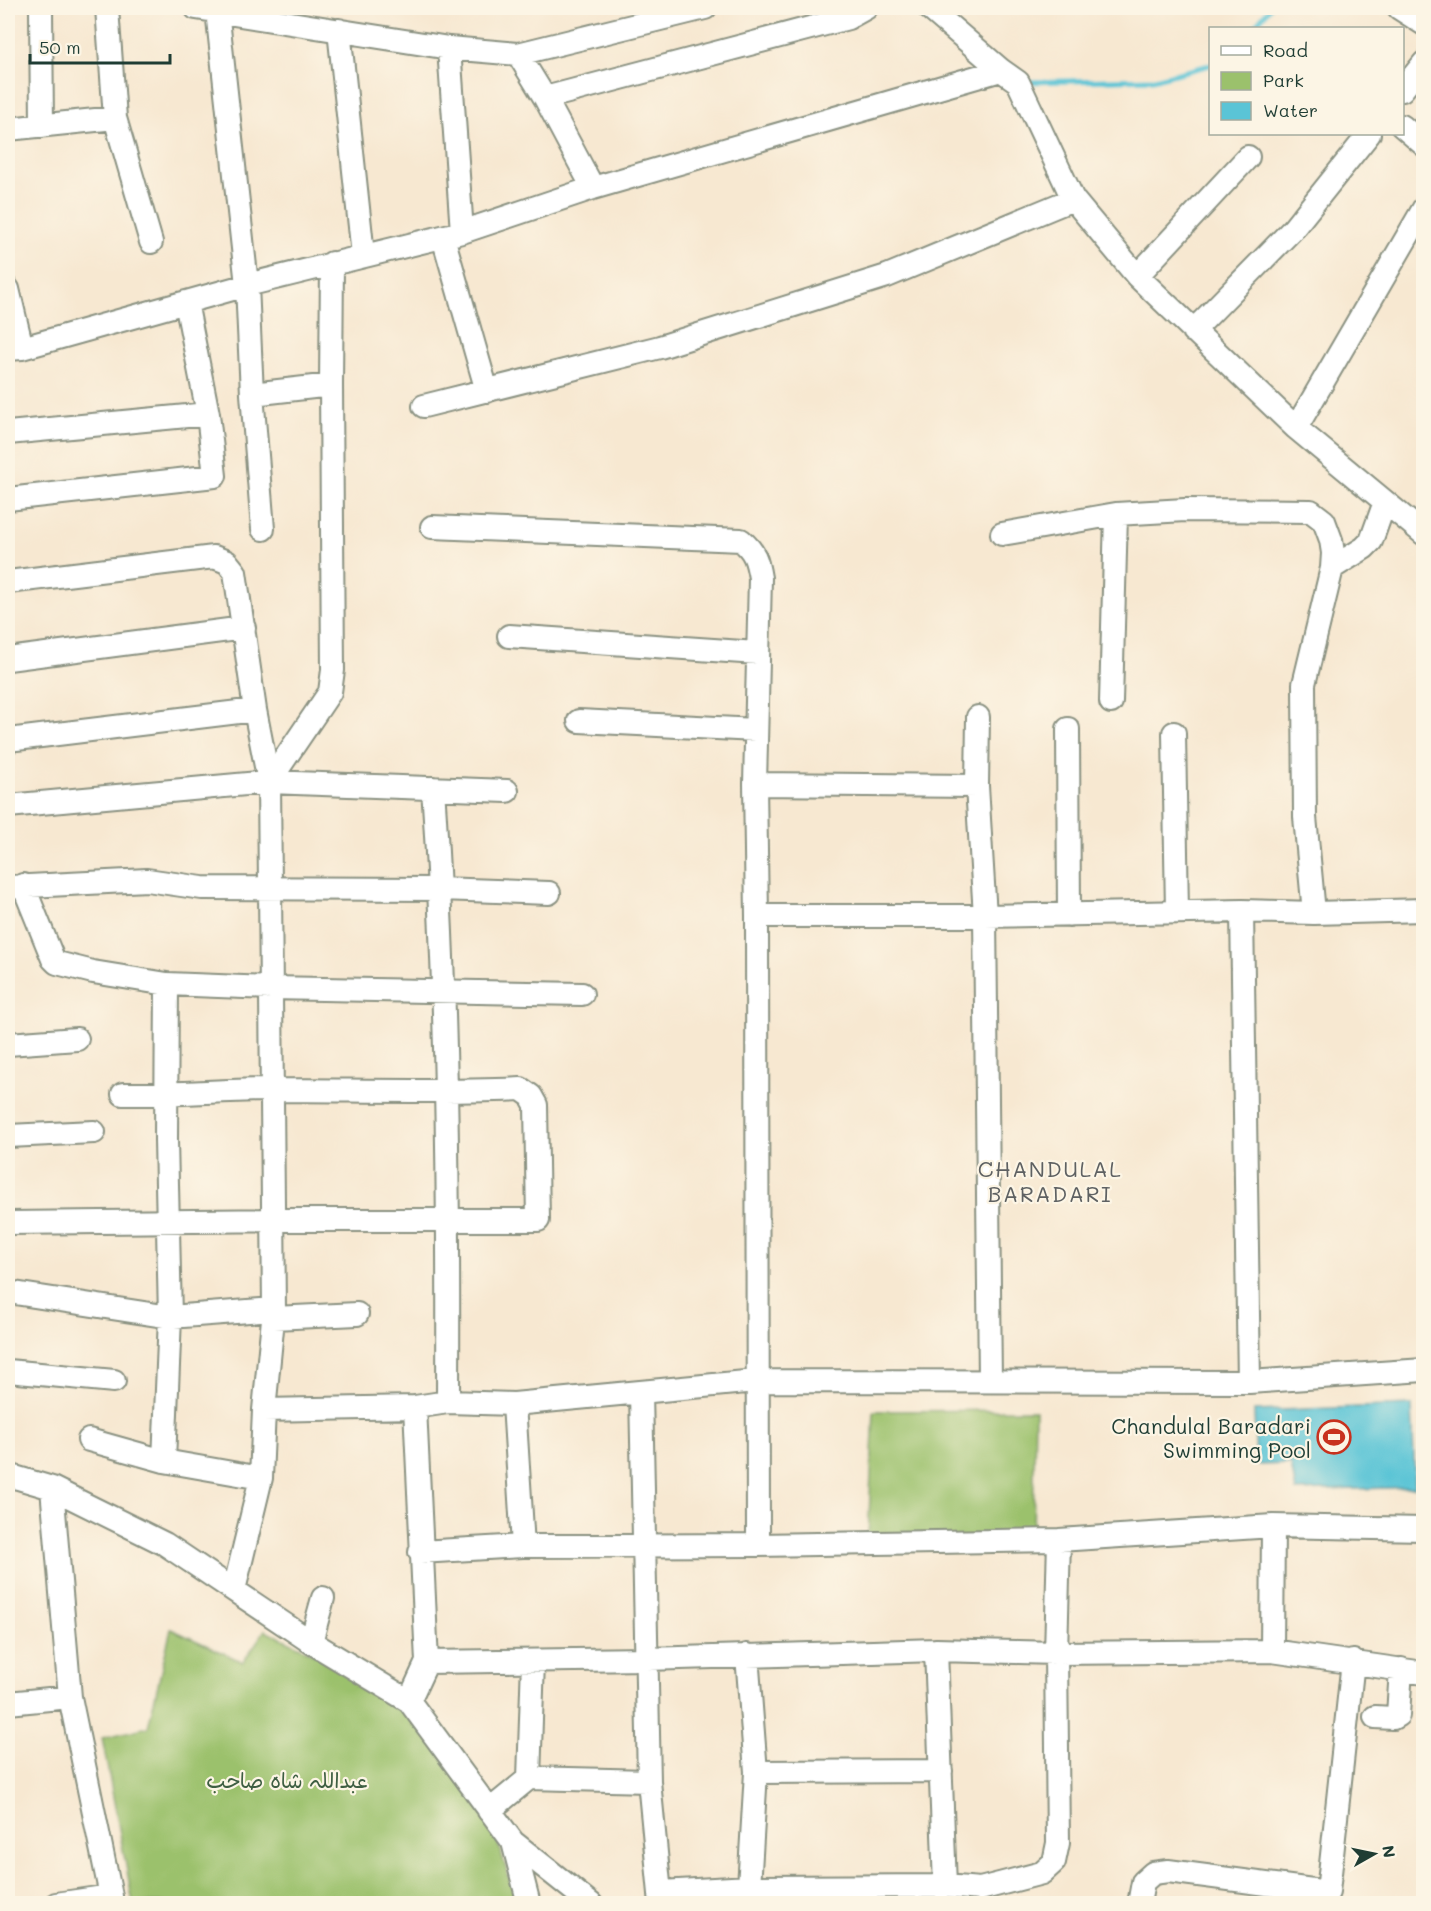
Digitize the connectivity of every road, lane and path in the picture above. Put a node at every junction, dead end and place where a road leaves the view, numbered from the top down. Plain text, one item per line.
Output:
1 (41, 8) edge
2 (107, 8) edge
3 (705, 8) edge
4 (932, 8) edge
5 (1399, 8) edge
6 (207, 9) edge
7 (849, 11) edge
8 (1424, 24) edge
9 (339, 30) junction
10 (449, 48) junction
11 (518, 54) junction
12 (1424, 63) edge
13 (1002, 70) junction
14 (1404, 88) edge
15 (545, 98) junction
16 (115, 118) junction
17 (42, 126) junction
18 (1404, 128) edge
19 (8, 129) edge
20 (1368, 135) edge
21 (1424, 145) edge
22 (1248, 157) dead end
23 (593, 188) junction
24 (1073, 199) junction
25 (1424, 208) edge
26 (453, 235) junction
27 (151, 242) dead end
28 (363, 255) junction
29 (332, 263) junction
30 (1137, 276) junction
31 (247, 285) junction
32 (8, 290) edge
33 (186, 302) junction
34 (1193, 331) junction
35 (15, 348) edge
36 (331, 385) junction
37 (487, 391) junction
38 (252, 394) junction
39 (424, 406) dead end
40 (208, 414) junction
41 (1296, 428) junction
42 (8, 433) edge
43 (8, 499) edge
44 (1385, 502) junction
45 (1116, 514) junction
46 (432, 527) dead end
47 (263, 530) dead end
48 (1002, 534) dead end
49 (1424, 534) edge
50 (1332, 568) junction
51 (8, 582) edge
52 (244, 628) junction
53 (509, 636) dead end
54 (757, 653) junction
55 (8, 659) edge
56 (1111, 702) dead end
57 (255, 710) junction
58 (978, 717) dead end
59 (579, 721) dead end
60 (1068, 729) dead end
61 (756, 730) junction
62 (1174, 733) dead end
63 (8, 740) edge
64 (269, 782) junction
65 (755, 783) junction
66 (977, 786) junction
67 (434, 788) junction
68 (507, 791) dead end
69 (8, 806) edge
70 (15, 886) edge
71 (270, 889) junction
72 (440, 889) junction
73 (549, 893) dead end
74 (1424, 910) edge
75 (1242, 911) junction
76 (1177, 912) junction
77 (1314, 913) junction
78 (1069, 915) junction
79 (757, 916) junction
80 (985, 916) junction
81 (167, 984) junction
82 (271, 988) junction
83 (443, 992) junction
84 (582, 994) dead end
85 (77, 1039) dead end
86 (8, 1044) edge
87 (272, 1090) junction
88 (446, 1092) junction
89 (123, 1094) dead end
90 (167, 1095) junction
91 (94, 1132) dead end
92 (8, 1136) edge
93 (275, 1220) junction
94 (449, 1220) junction
95 (168, 1222) junction
96 (8, 1223) edge
97 (8, 1293) edge
98 (274, 1314) junction
99 (357, 1314) dead end
100 (170, 1317) junction
101 (1424, 1370) edge
102 (8, 1371) edge
103 (990, 1380) junction
104 (114, 1381) dead end
105 (756, 1381) junction
106 (1249, 1382) junction
107 (641, 1392) junction
108 (448, 1402) junction
109 (514, 1404) junction
110 (415, 1407) junction
111 (264, 1410) junction
112 (89, 1440) dead end
113 (164, 1461) junction
114 (8, 1475) edge
115 (261, 1478) junction
116 (52, 1488) junction
117 (1273, 1526) junction
118 (1424, 1529) edge
119 (1059, 1540) junction
120 (645, 1544) junction
121 (758, 1545) junction
122 (524, 1546) junction
123 (420, 1551) junction
124 (234, 1590) junction
125 (323, 1598) dead end
126 (311, 1642) junction
127 (936, 1650) junction
128 (1272, 1651) junction
129 (1056, 1653) junction
130 (747, 1655) junction
131 (647, 1659) junction
132 (532, 1660) junction
133 (1353, 1661) junction
134 (427, 1662) junction
135 (1412, 1671) edge
136 (70, 1697) junction
137 (409, 1701) junction
138 (8, 1703) edge
139 (1375, 1717) dead end
140 (941, 1771) junction
141 (756, 1772) junction
142 (529, 1778) junction
143 (649, 1781) junction
144 (489, 1811) junction
145 (513, 1842) junction
146 (945, 1886) junction
147 (749, 1887) junction
148 (981, 1896) edge
149 (661, 1898) edge
150 (112, 1900) edge
151 (56, 1904) edge
152 (528, 1904) edge
153 (591, 1904) edge
154 (1139, 1904) edge

1 - 17 street
2 - 16 street
3 - 11 street
4 - 13 street
5 - 8 street
6 - 9 street
6 - 31 street
7 - 15 street
9 - 10 street
9 - 28 street
10 - 11 street
10 - 26 street
11 - 15 street
12 - 14 street
13 - 23 street
13 - 24 street
15 - 23 street
16 - 17 street
16 - 27 street
17 - 19 street
18 - 21 street
20 - 34 street
22 - 30 street
23 - 26 street
24 - 30 street
24 - 37 street
25 - 41 street
26 - 28 street
26 - 37 street
28 - 29 street
29 - 31 street
29 - 36 street
30 - 34 street
31 - 33 street
31 - 38 street
32 - 35 street
33 - 35 street
33 - 40 street
34 - 41 street
36 - 38 street
36 - 64 street
37 - 39 street
38 - 47 street
40 - 42 street
40 - 43 street
41 - 44 street
44 - 49 street
44 - 50 street
45 - 48 street
45 - 50 street
45 - 56 street
46 - 54 street
50 - 77 street
51 - 52 street
52 - 55 street
52 - 57 street
53 - 54 street
54 - 61 street
57 - 63 street
57 - 64 street
58 - 66 street
59 - 61 street
60 - 78 street
61 - 65 street
62 - 76 street
64 - 67 street
64 - 69 street
64 - 71 street
65 - 66 street
65 - 79 street
66 - 80 street
67 - 68 street
67 - 72 street
70 - 71 street
70 - 81 street
71 - 72 street
71 - 82 street
72 - 73 street
72 - 83 street
74 - 77 street
75 - 76 street
75 - 77 street
75 - 106 street
76 - 78 street
78 - 80 street
79 - 80 street
79 - 105 street
80 - 103 street
81 - 82 street
81 - 90 street
82 - 83 street
82 - 87 street
83 - 84 street
83 - 88 street
85 - 86 street
87 - 88 street
87 - 90 street
87 - 93 street
88 - 94 street
88 - 94 street
89 - 90 street
90 - 95 street
91 - 92 street
93 - 94 street
93 - 95 street
93 - 98 street
94 - 108 street
95 - 96 street
95 - 100 street
97 - 100 street
98 - 99 street
98 - 100 street
98 - 111 street
100 - 113 street
101 - 106 street
102 - 104 street
103 - 105 street
103 - 106 street
105 - 107 street
105 - 121 street
107 - 109 street
107 - 120 street
108 - 109 street
108 - 110 street
109 - 122 street
110 - 111 street
110 - 123 street
111 - 115 street
112 - 113 street
113 - 115 street
114 - 116 street
115 - 124 street
116 - 124 street
116 - 136 street
117 - 118 street
117 - 119 street
117 - 128 street
119 - 121 street
119 - 129 street
120 - 121 street
120 - 122 street
120 - 131 street
122 - 123 street
123 - 134 street
124 - 126 street
125 - 126 street
126 - 137 street
127 - 129 street
127 - 130 street
127 - 140 street
128 - 129 street
128 - 133 street
129 - 148 street
130 - 131 street
130 - 141 street
131 - 132 street
131 - 143 street
132 - 134 street
132 - 142 street
133 - 135 street
133 - 154 street
134 - 137 street
135 - 139 street
136 - 138 street
136 - 150 street
137 - 144 street
140 - 141 street
140 - 146 street
141 - 147 street
142 - 143 street
142 - 144 street
143 - 149 street
144 - 145 street
145 - 152 street
145 - 153 street
146 - 147 street
146 - 148 street
147 - 149 street
150 - 151 street

